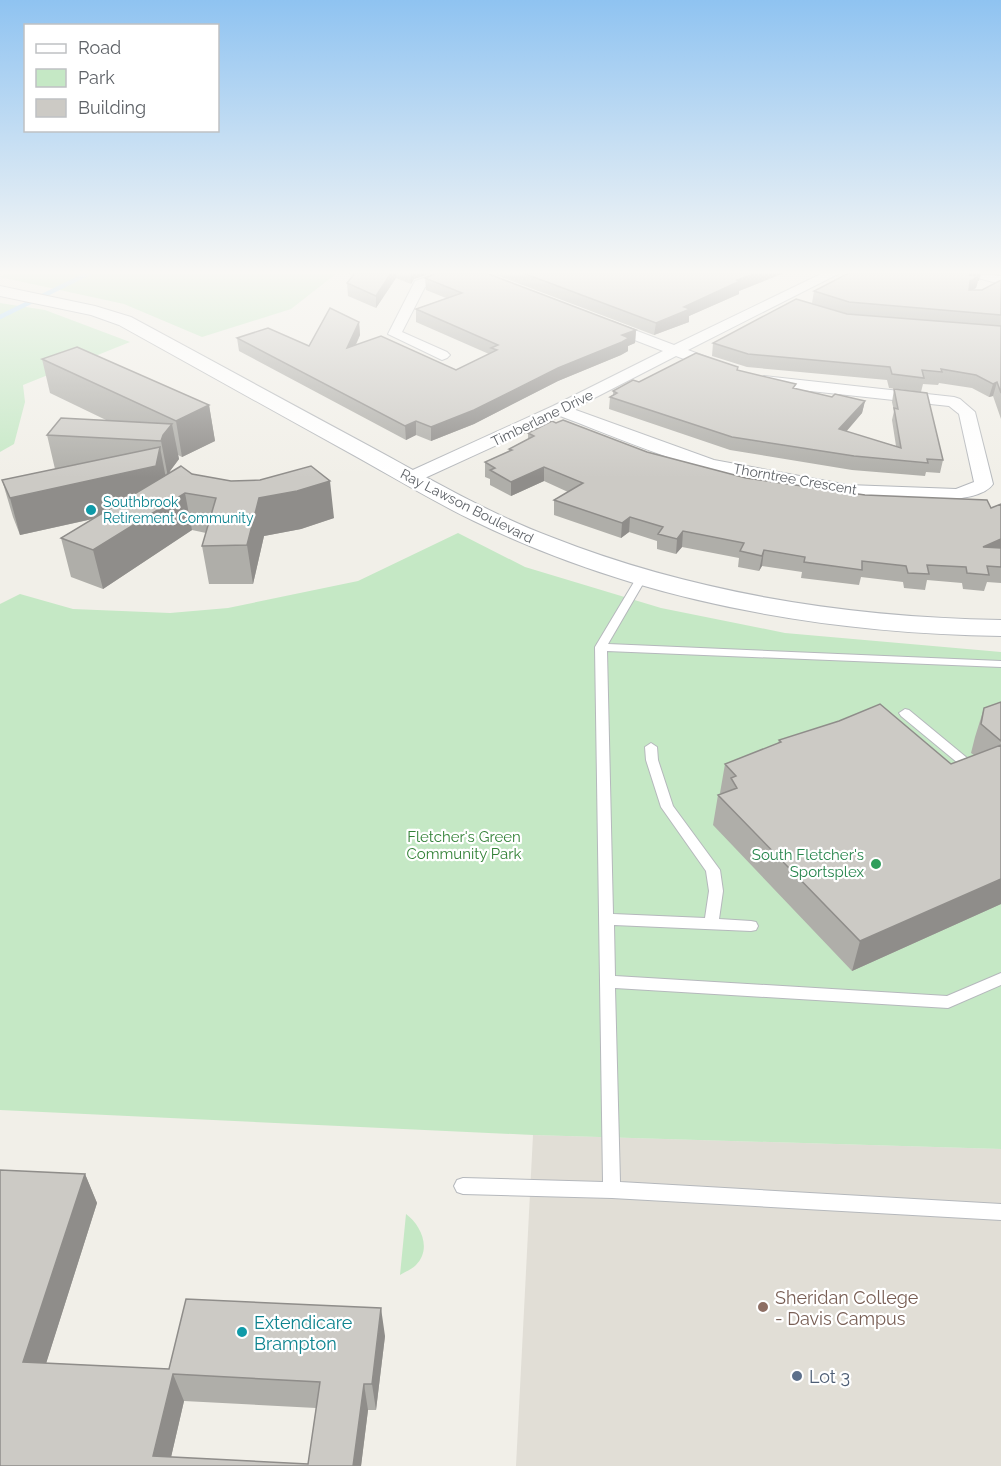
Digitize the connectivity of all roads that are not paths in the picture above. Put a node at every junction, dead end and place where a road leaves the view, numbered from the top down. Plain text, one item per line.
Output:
1 (165, 341) edge
2 (413, 341) edge
3 (649, 341) edge
4 (693, 341) edge
5 (674, 351) junction
6 (442, 355) dead end
7 (560, 410) junction
8 (410, 478) junction
9 (642, 577) junction
10 (1001, 628) edge
11 (601, 647) junction
12 (1001, 664) edge
13 (905, 713) dead end
14 (651, 747) dead end
15 (979, 774) edge
16 (607, 919) junction
17 (711, 924) junction
18 (750, 926) dead end
19 (1001, 979) edge
20 (608, 982) junction
21 (463, 1186) dead end
22 (612, 1190) junction
23 (1001, 1212) edge

1 - 8 street, Ray Lawson Boulevard
2 - 6 street
3 - 5 street, Thorntree Crescent
4 - 5 street, Timberlane Drive
5 - 7 street, Timberlane Drive
5 - 7 street, Thorntree Crescent
7 - 8 street, Timberlane Drive
8 - 9 street, Ray Lawson Boulevard
9 - 10 street, Ray Lawson Boulevard
9 - 11 lane
11 - 12 lane
11 - 16 lane
13 - 15 lane
14 - 17 lane
16 - 17 lane
16 - 20 lane
17 - 18 lane
19 - 20 lane
20 - 22 lane
21 - 22 lane
22 - 23 lane

